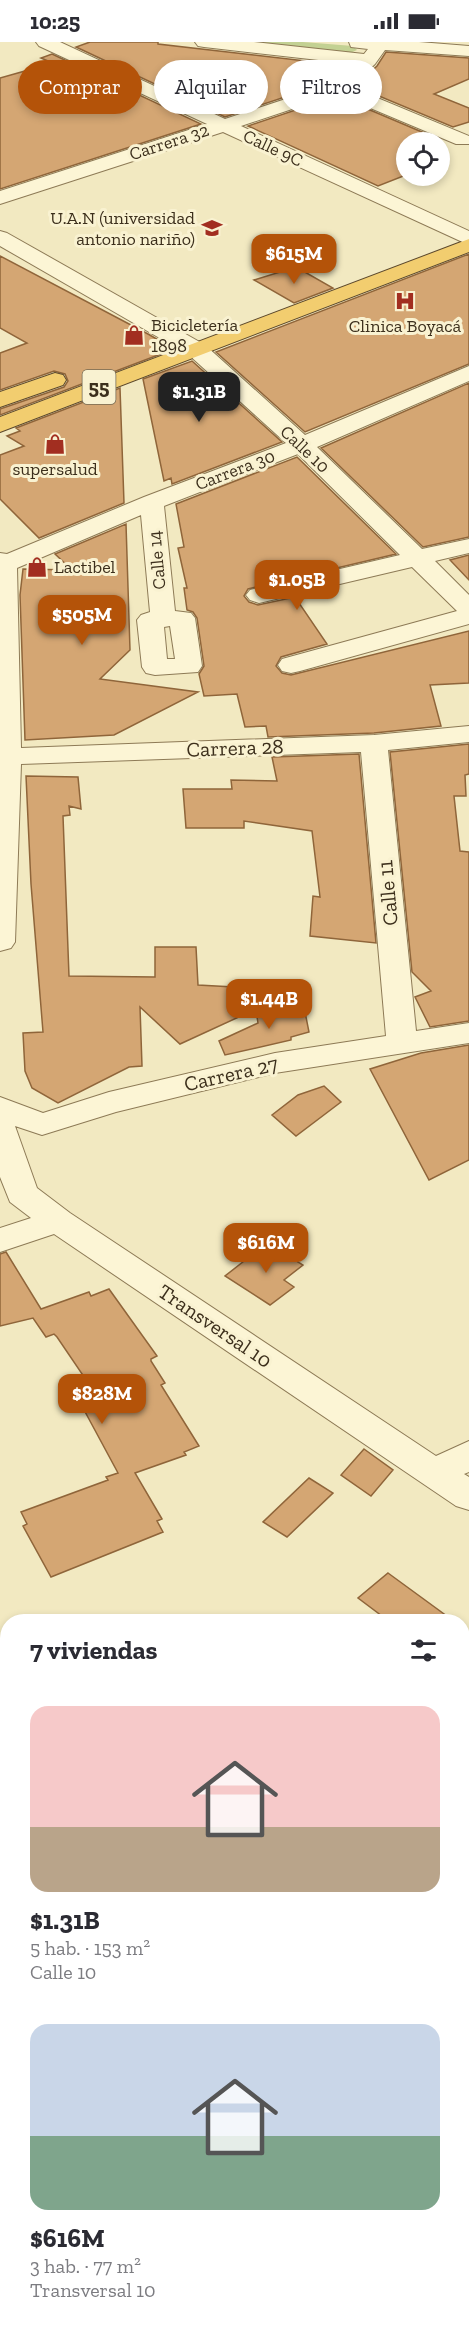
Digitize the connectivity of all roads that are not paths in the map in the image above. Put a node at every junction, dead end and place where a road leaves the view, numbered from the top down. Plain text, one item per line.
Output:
1 (45, 42) edge
2 (204, 42) edge
3 (346, 42) edge
4 (380, 45) junction
5 (469, 51) edge
6 (369, 60) joint
7 (280, 106) edge
8 (382, 106) edge
9 (224, 124) junction
10 (463, 140) dead end
11 (0, 198) edge
12 (469, 222) edge
13 (448, 230) junction
14 (0, 237) edge
15 (426, 238) dead end
16 (469, 239) edge
17 (469, 245) edge
18 (196, 327) dead end
19 (174, 336) junction
20 (152, 344) dead end
21 (197, 350) junction
22 (74, 373) dead end
23 (469, 373) edge
24 (0, 400) edge
25 (0, 425) edge
26 (302, 445) junction
27 (152, 501) junction
28 (469, 546) edge
29 (419, 560) junction
30 (1, 563) edge
31 (259, 595) dead end
32 (469, 609) edge
33 (469, 616) edge
34 (163, 618) dead end
35 (291, 664) dead end
36 (469, 734) edge
37 (374, 743) junction
38 (4, 757) edge
39 (0, 942) edge
40 (469, 1033) edge
41 (402, 1043) junction
42 (0, 1108) edge
43 (0, 1127) edge
44 (58, 1221) junction
45 (0, 1240) edge
46 (469, 1455) edge
47 (435, 1473) junction
48 (469, 1496) edge

1 - 9 street, Calle 9C
2 - 6 street
3 - 4 street
4 - 5 street
4 - 6 street
7 - 9 street, Carrera 32
8 - 10 street
9 - 11 street, Carrera 32
9 - 13 street, Calle 9C
12 - 13 highway
13 - 15 highway
13 - 16 street, Calle 9C
14 - 19 street, Calle 10
17 - 21 highway, 55
18 - 19 highway
19 - 20 highway
19 - 21 street, Calle 10
21 - 25 highway, 55
21 - 26 street, Calle 10
22 - 24 highway, 55
23 - 26 street, Carrera 30
26 - 27 street, Carrera 30
26 - 29 street, Calle 10
27 - 30 street, Carrera 30
27 - 34 street, Calle 14
28 - 29 street
29 - 31 street
29 - 32 street, Calle 10
30 - 38 street
33 - 35 street
36 - 37 street, Carrera 28
37 - 38 street, Carrera 28
37 - 41 street, Calle 11
38 - 39 street
40 - 41 street, Carrera 27
41 - 42 street, Carrera 27
43 - 44 street, Transversal 10
44 - 45 street
44 - 47 street, Transversal 10
46 - 47 street
47 - 48 street, Transversal 10

